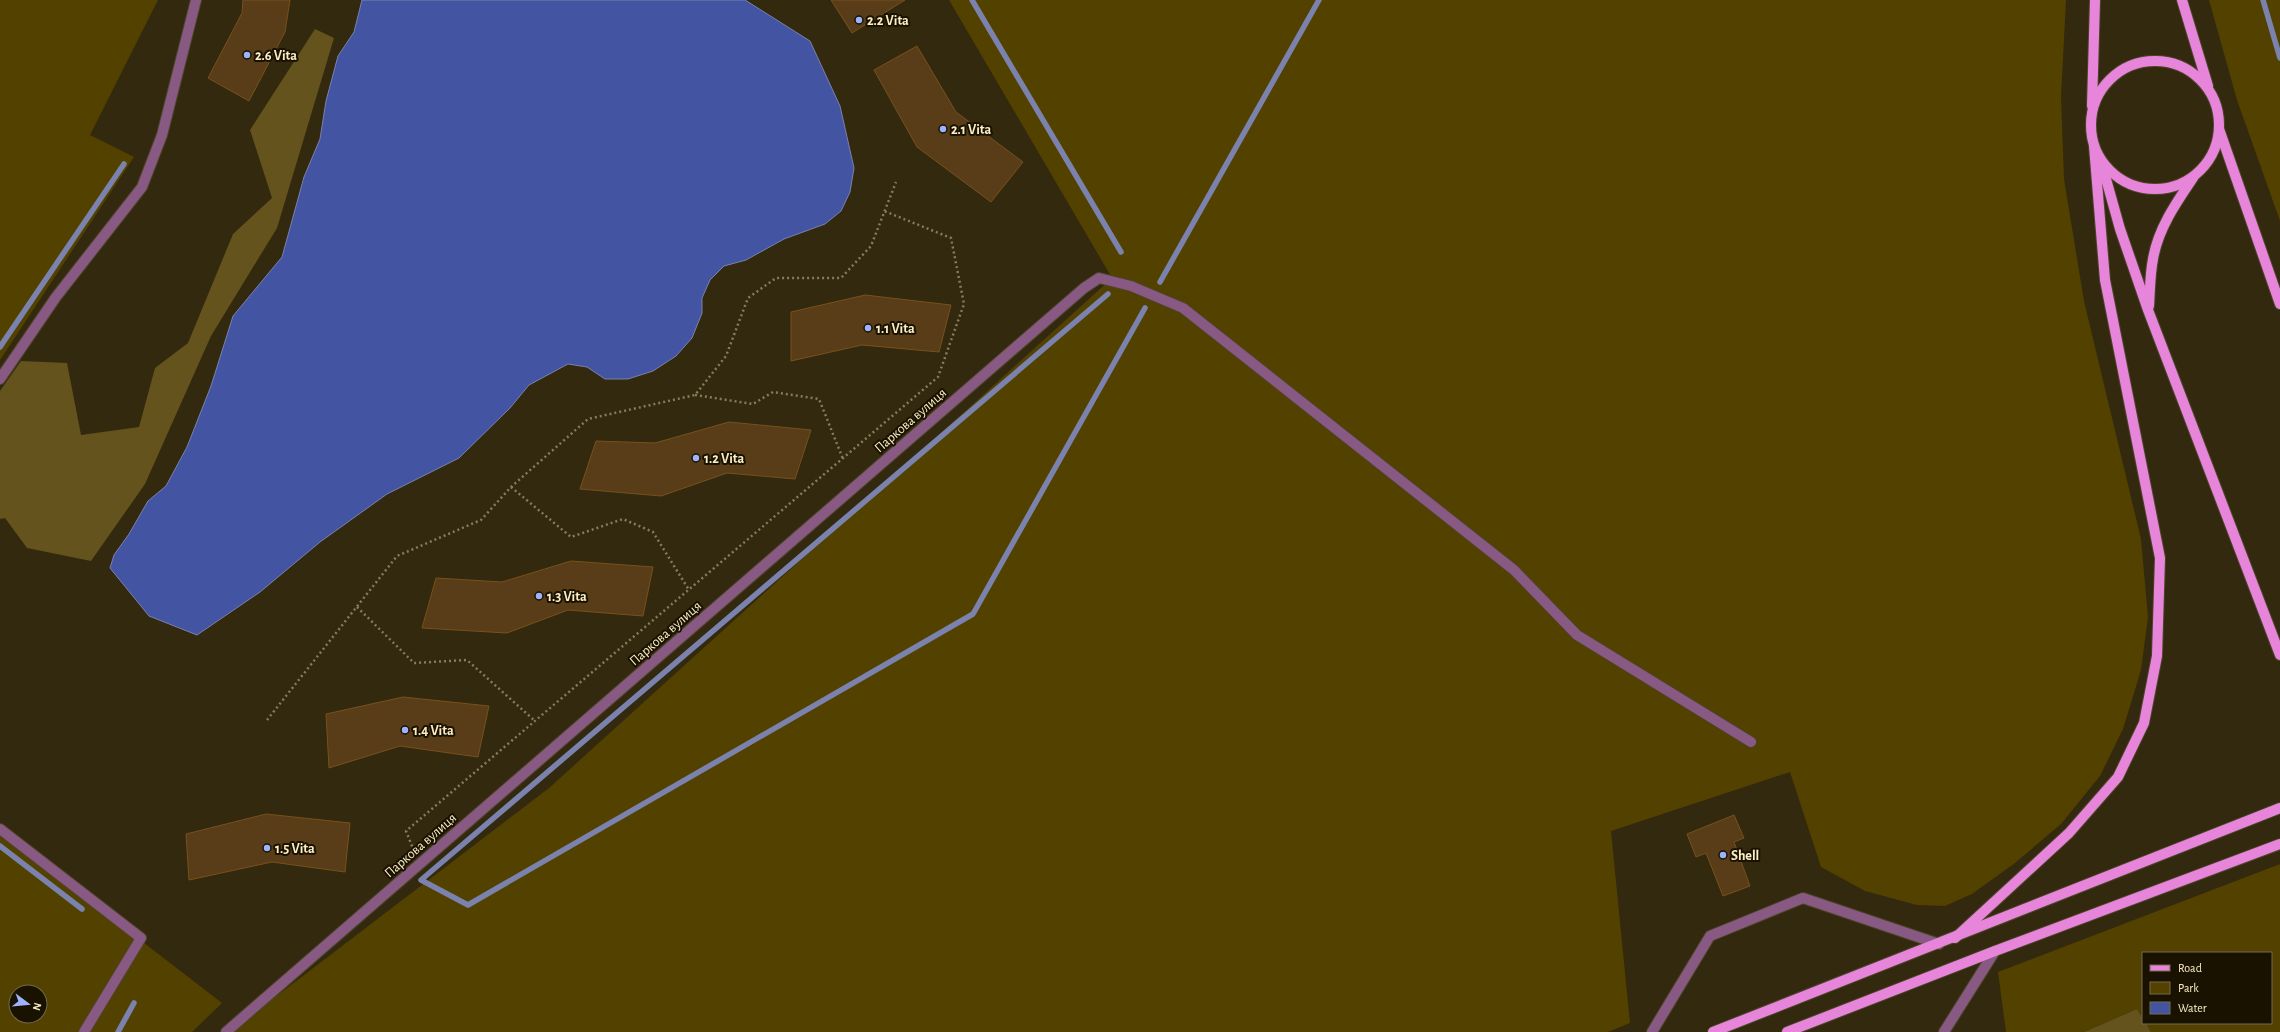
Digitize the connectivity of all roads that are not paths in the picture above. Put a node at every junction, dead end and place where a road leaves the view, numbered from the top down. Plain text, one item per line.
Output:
1 (196, 0) edge
2 (2095, 0) edge
3 (2182, 0) edge
4 (2211, 94) junction
5 (2091, 115) junction
6 (2219, 129) junction
7 (2094, 146) junction
8 (2101, 162) junction
9 (2194, 176) junction
10 (2280, 304) edge
11 (2148, 310) junction
12 (0, 379) edge
13 (2280, 655) edge
14 (1751, 742) dead end
15 (2280, 808) edge
16 (0, 828) edge
17 (2280, 844) edge
18 (1955, 938) junction
19 (1938, 944) junction
20 (1995, 951) junction
21 (84, 1032) edge
22 (226, 1032) edge
23 (1652, 1032) edge
24 (1713, 1032) edge
25 (1787, 1032) edge
26 (1944, 1032) edge

1 - 12 lane
2 - 5 main road
3 - 4 main road
4 - 5 main road
4 - 6 main road
5 - 7 main road
6 - 9 main road
6 - 10 main road
7 - 8 main road
7 - 18 main road
8 - 9 main road
8 - 11 main road
9 - 11 main road
11 - 13 main road
14 - 22 lane, Паркова вулиця
15 - 18 main road
16 - 21 lane
17 - 20 main road
18 - 19 main road
19 - 23 lane
19 - 24 main road
20 - 25 main road
20 - 26 lane

